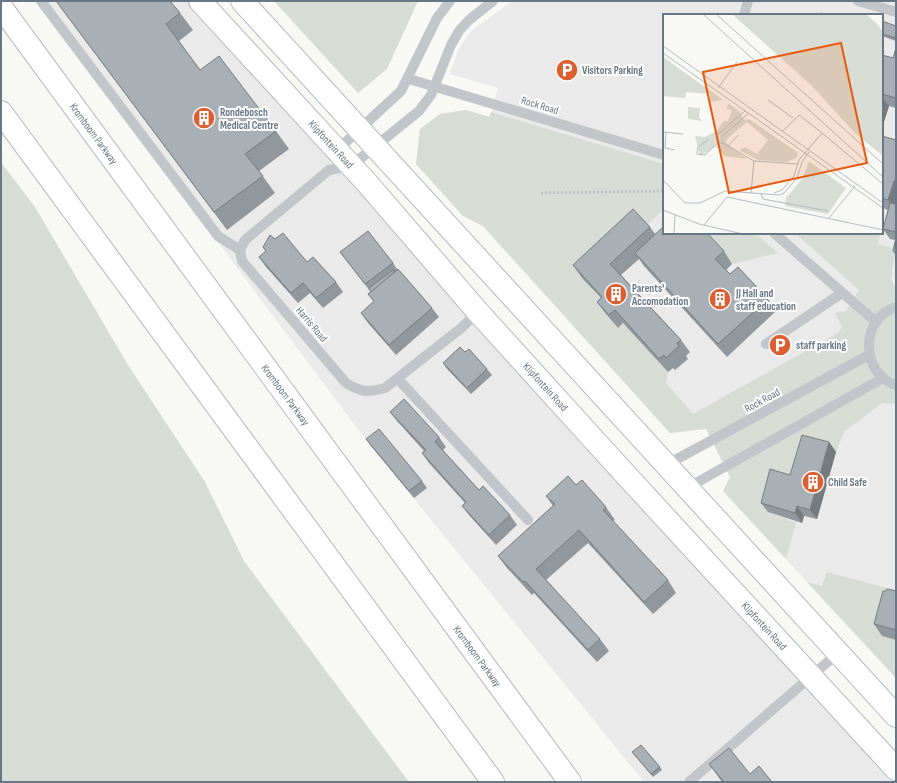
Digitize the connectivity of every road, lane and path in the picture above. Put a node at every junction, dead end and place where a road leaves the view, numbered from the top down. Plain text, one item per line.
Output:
1 (200, 1) edge
2 (242, 1) edge
3 (450, 1) edge
4 (748, 1) edge
5 (858, 1) edge
6 (490, 2) edge
7 (46, 3) edge
8 (1, 7) edge
9 (896, 12) edge
10 (744, 14) edge
11 (409, 79) junction
12 (435, 86) junction
13 (1, 112) edge
14 (358, 130) junction
15 (374, 147) junction
16 (663, 155) edge
17 (340, 161) junction
18 (663, 191) edge
19 (541, 193) dead end
20 (775, 234) edge
21 (240, 250) junction
22 (842, 293) junction
23 (896, 307) edge
24 (478, 312) junction
25 (876, 322) junction
26 (766, 344) dead end
27 (869, 355) junction
28 (883, 378) junction
29 (398, 379) junction
30 (896, 385) edge
31 (666, 466) junction
32 (687, 488) junction
33 (528, 520) dead end
34 (838, 653) junction
35 (811, 676) junction
36 (896, 716) edge
37 (896, 770) edge
38 (493, 782) edge
39 (570, 782) edge
40 (689, 782) edge

1 - 17 main road, Klipfontein Road
2 - 14 main road
3 - 11 lane
4 - 10 lane
5 - 9 lane
6 - 12 lane
7 - 21 lane
8 - 39 main road, Kromboom Parkway
11 - 12 lane, Rock Road
11 - 14 lane
12 - 15 lane
12 - 16 lane, Rock Road
13 - 38 main road
14 - 15 main road
14 - 17 lane
15 - 17 lane
15 - 31 main road
17 - 21 lane
17 - 24 main road, Klipfontein Road
18 - 19 path
20 - 22 lane
21 - 29 lane, Harris Road
22 - 25 lane
22 - 26 lane
23 - 25 lane
24 - 29 lane, Harris Road
24 - 35 main road, Klipfontein Road
25 - 27 lane
27 - 28 lane
27 - 31 lane, Rock Road
28 - 30 lane
28 - 32 lane
29 - 33 lane
31 - 32 main road
32 - 34 main road
34 - 35 lane
34 - 36 main road
35 - 37 main road, Klipfontein Road
35 - 40 lane

